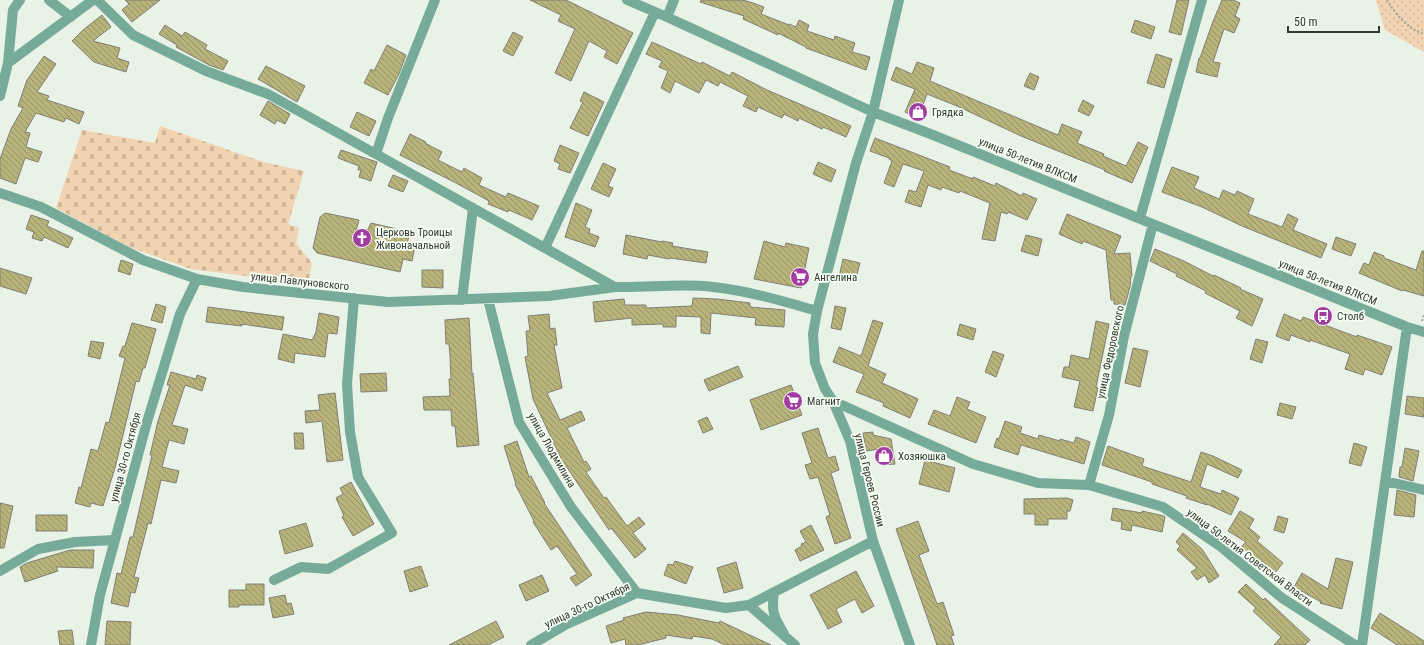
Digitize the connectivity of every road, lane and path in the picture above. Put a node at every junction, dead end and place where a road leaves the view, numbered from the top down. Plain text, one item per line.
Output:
1 (20, 0) edge
2 (49, 0) edge
3 (93, 0) edge
4 (97, 0) edge
5 (435, 0) edge
6 (627, 0) edge
7 (674, 0) edge
8 (899, 0) edge
9 (1202, 0) edge
10 (1387, 0) edge
11 (655, 12) junction
12 (71, 16) junction
13 (667, 17) junction
14 (1424, 34) edge
15 (8, 63) junction
16 (0, 96) edge
17 (873, 112) junction
18 (376, 154) junction
19 (0, 193) edge
20 (473, 208) junction
21 (1140, 218) junction
22 (1153, 224) junction
23 (545, 248) junction
24 (197, 279) junction
25 (616, 287) junction
26 (354, 298) junction
27 (488, 299) junction
28 (462, 300) junction
29 (817, 311) junction
30 (1407, 327) junction
31 (1424, 332) edge
32 (833, 401) junction
33 (1385, 481) junction
34 (1089, 485) junction
35 (1424, 490) edge
36 (115, 540) junction
37 (873, 541) junction
38 (0, 571) edge
39 (274, 580) dead end
40 (774, 592) junction
41 (636, 593) junction
42 (749, 606) junction
43 (791, 642) edge
44 (92, 645) edge
45 (531, 645) edge
46 (910, 645) edge
47 (1355, 645) edge
48 (1362, 645) edge

1 - 15 street
2 - 12 street
3 - 12 street
4 - 18 street
5 - 18 street
6 - 11 street, улица 50-летия ВЛКСМ
7 - 13 street
8 - 17 street, улица Героев России
9 - 21 street
10 - 14 path
11 - 13 street, улица 50-летия ВЛКСМ
11 - 23 street
12 - 15 street
13 - 17 street, улица 50-летия ВЛКСМ
15 - 16 street
17 - 21 street, улица 50-летия ВЛКСМ
17 - 29 street, улица Героев России
18 - 20 street
19 - 24 street, улица Павлуновского
20 - 23 street
20 - 28 street
21 - 22 street, улица 50-летия ВЛКСМ
22 - 30 street, улица 50-летия ВЛКСМ
22 - 34 street, улица Федоровского
23 - 25 street
24 - 26 street, улица Павлуновского
24 - 36 street, улица 30-го Октября
25 - 27 street, улица Павлуновского
25 - 29 street, улица Павлуновского
26 - 28 street, улица Павлуновского
26 - 39 street
27 - 28 street, улица Павлуновского
27 - 41 street, улица Людмилина
29 - 32 street, улица Героев России
30 - 31 street, улица 50-летия ВЛКСМ
30 - 33 street
32 - 34 street, улица 50-летия Советской Власти
32 - 37 street, улица Героев России
33 - 35 street
33 - 48 street
34 - 47 street, улица 50-летия Советской Власти
36 - 38 street
36 - 44 street, улица 30-го Октября
37 - 40 street
37 - 46 street, улица Героев России
40 - 42 street
40 - 43 street
41 - 42 street, улица 30-го Октября
41 - 45 street, улица 30-го Октября
42 - 43 street

